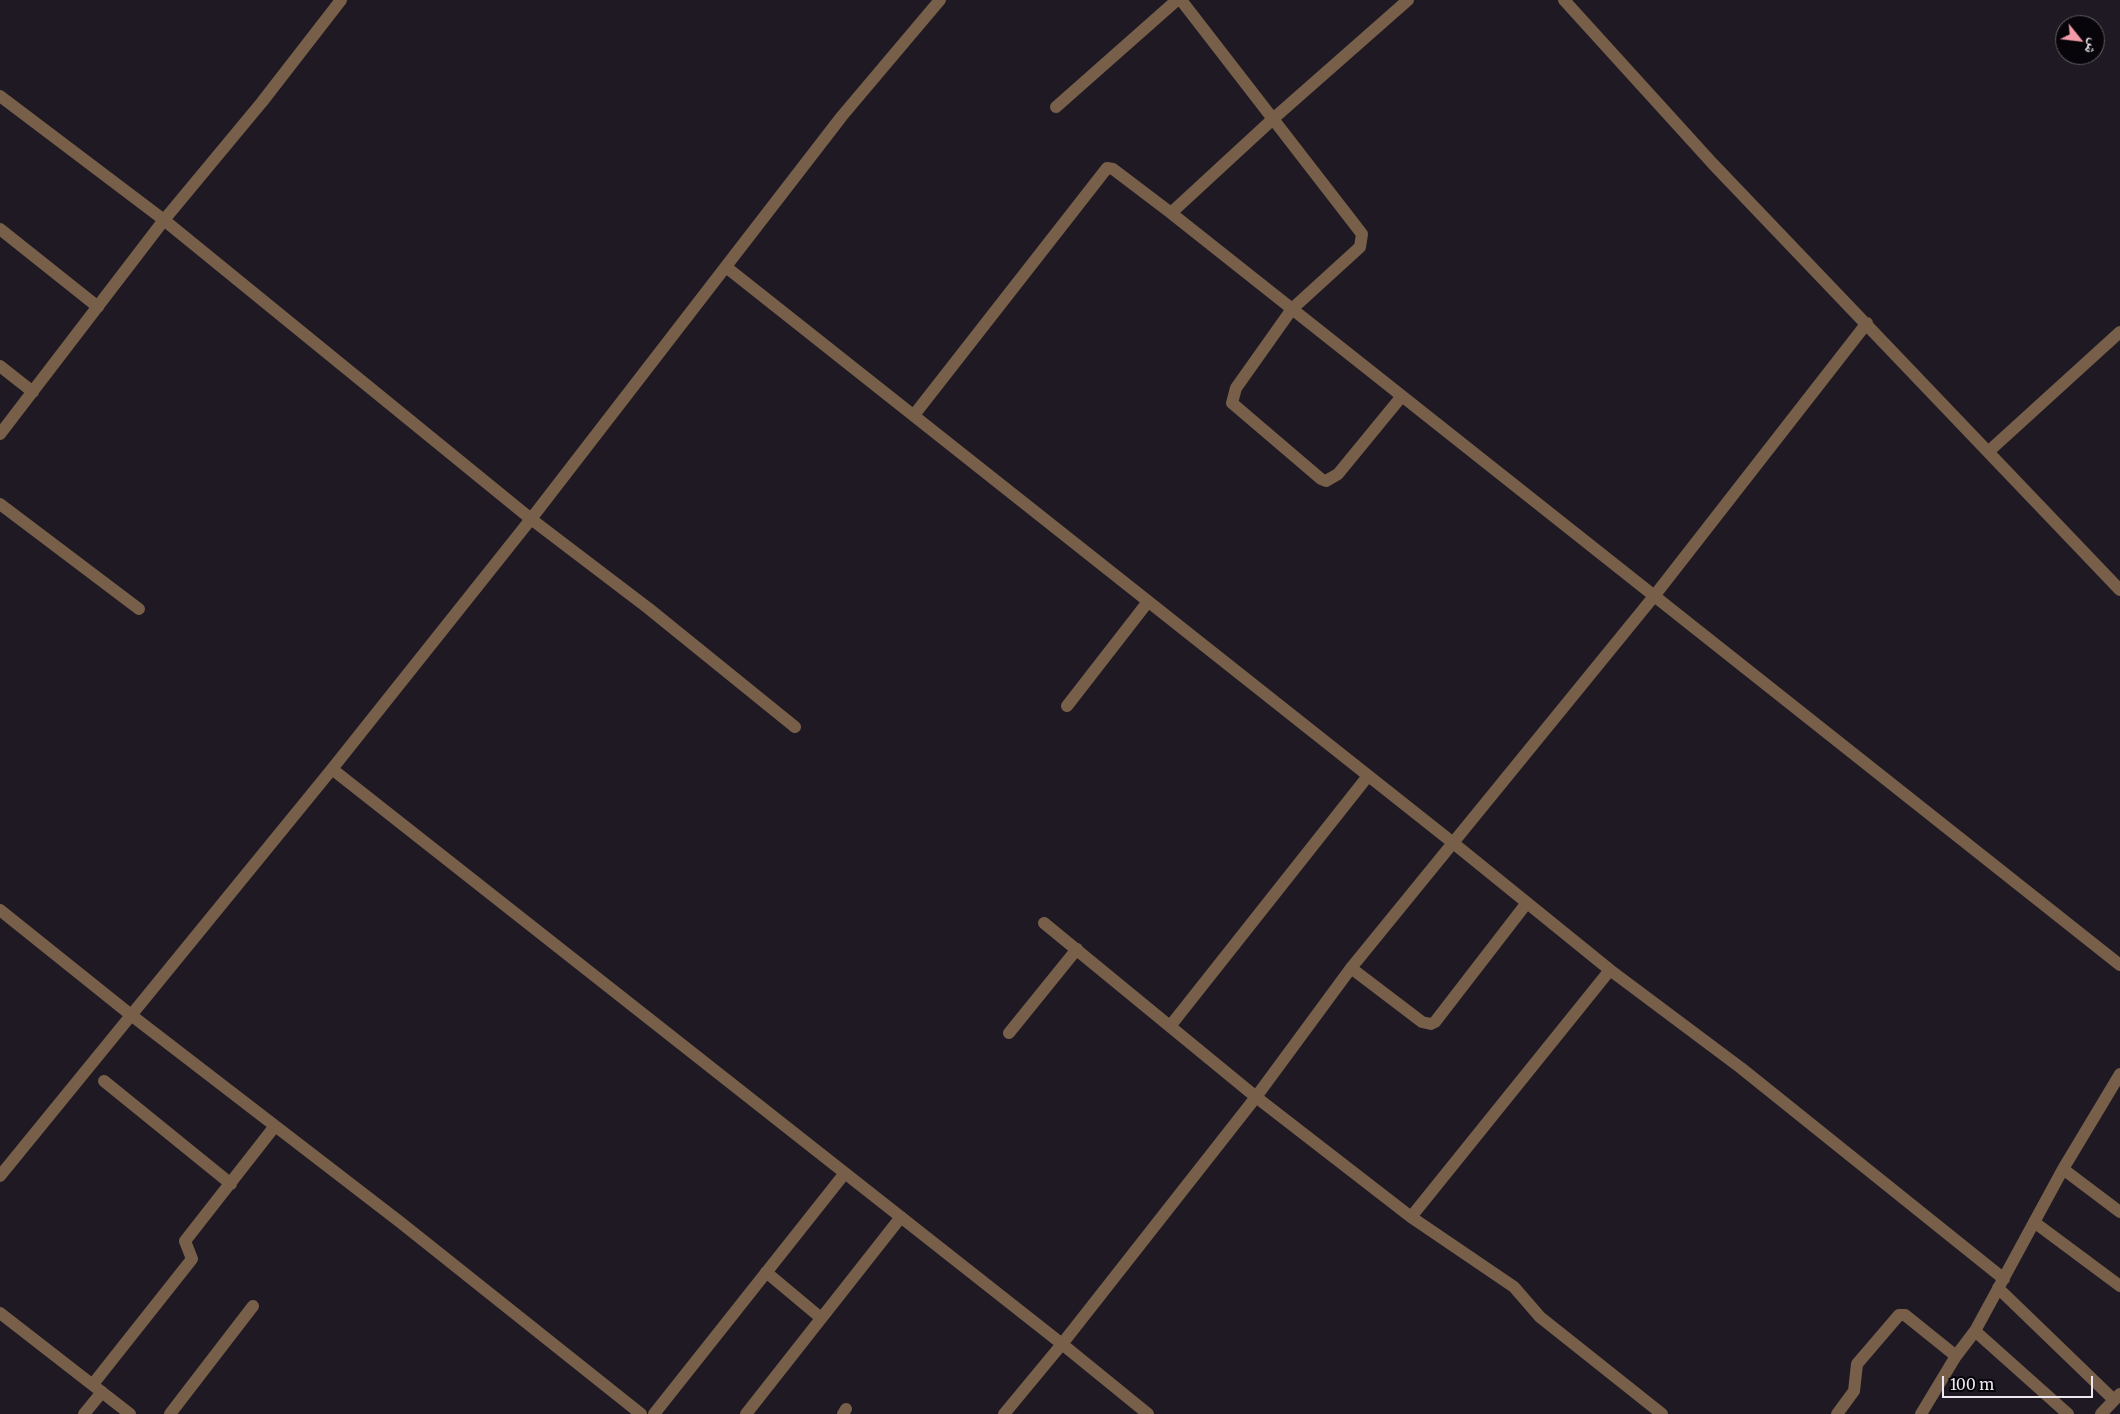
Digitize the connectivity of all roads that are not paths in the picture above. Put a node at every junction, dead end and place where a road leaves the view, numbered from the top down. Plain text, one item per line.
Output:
1 (341, 0) edge
2 (940, 0) edge
3 (1177, 0) edge
4 (1181, 0) edge
5 (1408, 0) edge
6 (1564, 0) edge
7 (0, 96) edge
8 (1056, 107) dead end
9 (1274, 118) junction
10 (1171, 213) junction
11 (164, 220) junction
12 (0, 229) edge
13 (726, 267) junction
14 (98, 307) junction
15 (1292, 309) junction
16 (1867, 323) junction
17 (2120, 332) edge
18 (0, 366) edge
19 (33, 392) junction
20 (1402, 396) junction
21 (914, 415) junction
22 (0, 434) edge
23 (1988, 452) junction
24 (0, 504) edge
25 (531, 519) junction
26 (2120, 590) edge
27 (1655, 595) junction
28 (1147, 603) junction
29 (139, 609) dead end
30 (1067, 706) dead end
31 (795, 727) dead end
32 (332, 768) junction
33 (1368, 776) junction
34 (1452, 842) junction
35 (1526, 904) junction
36 (0, 910) edge
37 (1044, 923) dead end
38 (1077, 949) junction
39 (2120, 965) edge
40 (1351, 968) junction
41 (1610, 970) junction
42 (130, 1015) junction
43 (1171, 1025) junction
44 (1009, 1033) dead end
45 (2119, 1077) edge
46 (104, 1081) dead end
47 (1256, 1097) junction
48 (275, 1126) junction
49 (2063, 1169) junction
50 (845, 1173) junction
51 (0, 1176) edge
52 (231, 1184) junction
53 (2120, 1212) edge
54 (901, 1217) junction
55 (1410, 1218) junction
56 (2034, 1222) junction
57 (766, 1272) junction
58 (2001, 1284) junction
59 (2120, 1286) edge
60 (253, 1306) dead end
61 (0, 1313) edge
62 (822, 1318) junction
63 (1974, 1331) junction
64 (1062, 1344) junction
65 (1956, 1356) junction
66 (97, 1388) junction
67 (2117, 1397) edge
68 (84, 1414) edge
69 (130, 1414) edge
70 (170, 1414) edge
71 (641, 1414) edge
72 (654, 1414) edge
73 (746, 1414) edge
74 (1004, 1414) edge
75 (1148, 1414) edge
76 (1662, 1414) edge
77 (1837, 1414) edge
78 (1921, 1414) edge
79 (2068, 1414) edge
80 (2101, 1414) edge

1 - 11 street
2 - 13 street
3 - 8 street
4 - 9 street
5 - 9 street
6 - 16 street
7 - 11 street
9 - 10 street
9 - 15 street
10 - 15 street
10 - 21 street
11 - 14 street
11 - 25 street
12 - 14 street
13 - 21 street
13 - 25 street
14 - 19 street
15 - 20 street
15 - 20 street
16 - 23 street
16 - 27 street
17 - 23 street
18 - 19 street
19 - 22 street
20 - 27 street
21 - 28 street
23 - 26 street
24 - 29 street
25 - 31 street
25 - 32 street
27 - 34 street
27 - 39 street
28 - 30 street
28 - 33 street
32 - 42 street
32 - 50 street
33 - 34 street
33 - 43 street
34 - 35 street
34 - 40 street
35 - 40 street
35 - 41 street
36 - 42 street
37 - 38 street
38 - 43 street
38 - 44 street
40 - 47 street
41 - 55 street
41 - 58 street
42 - 48 street
42 - 51 street
43 - 47 street
45 - 49 street
46 - 52 street
47 - 55 street
47 - 64 street
48 - 52 street
48 - 71 street
49 - 53 street
49 - 56 street
50 - 54 street
50 - 57 street
52 - 66 street
54 - 62 street
54 - 64 street
55 - 76 street
56 - 58 street
56 - 59 street
57 - 62 street
57 - 72 street
58 - 63 street
58 - 67 street
60 - 70 street
61 - 66 street
62 - 73 street
63 - 65 street
63 - 79 street
64 - 74 street
64 - 75 street
65 - 77 street
65 - 78 street
66 - 68 street
66 - 69 street
67 - 80 street

